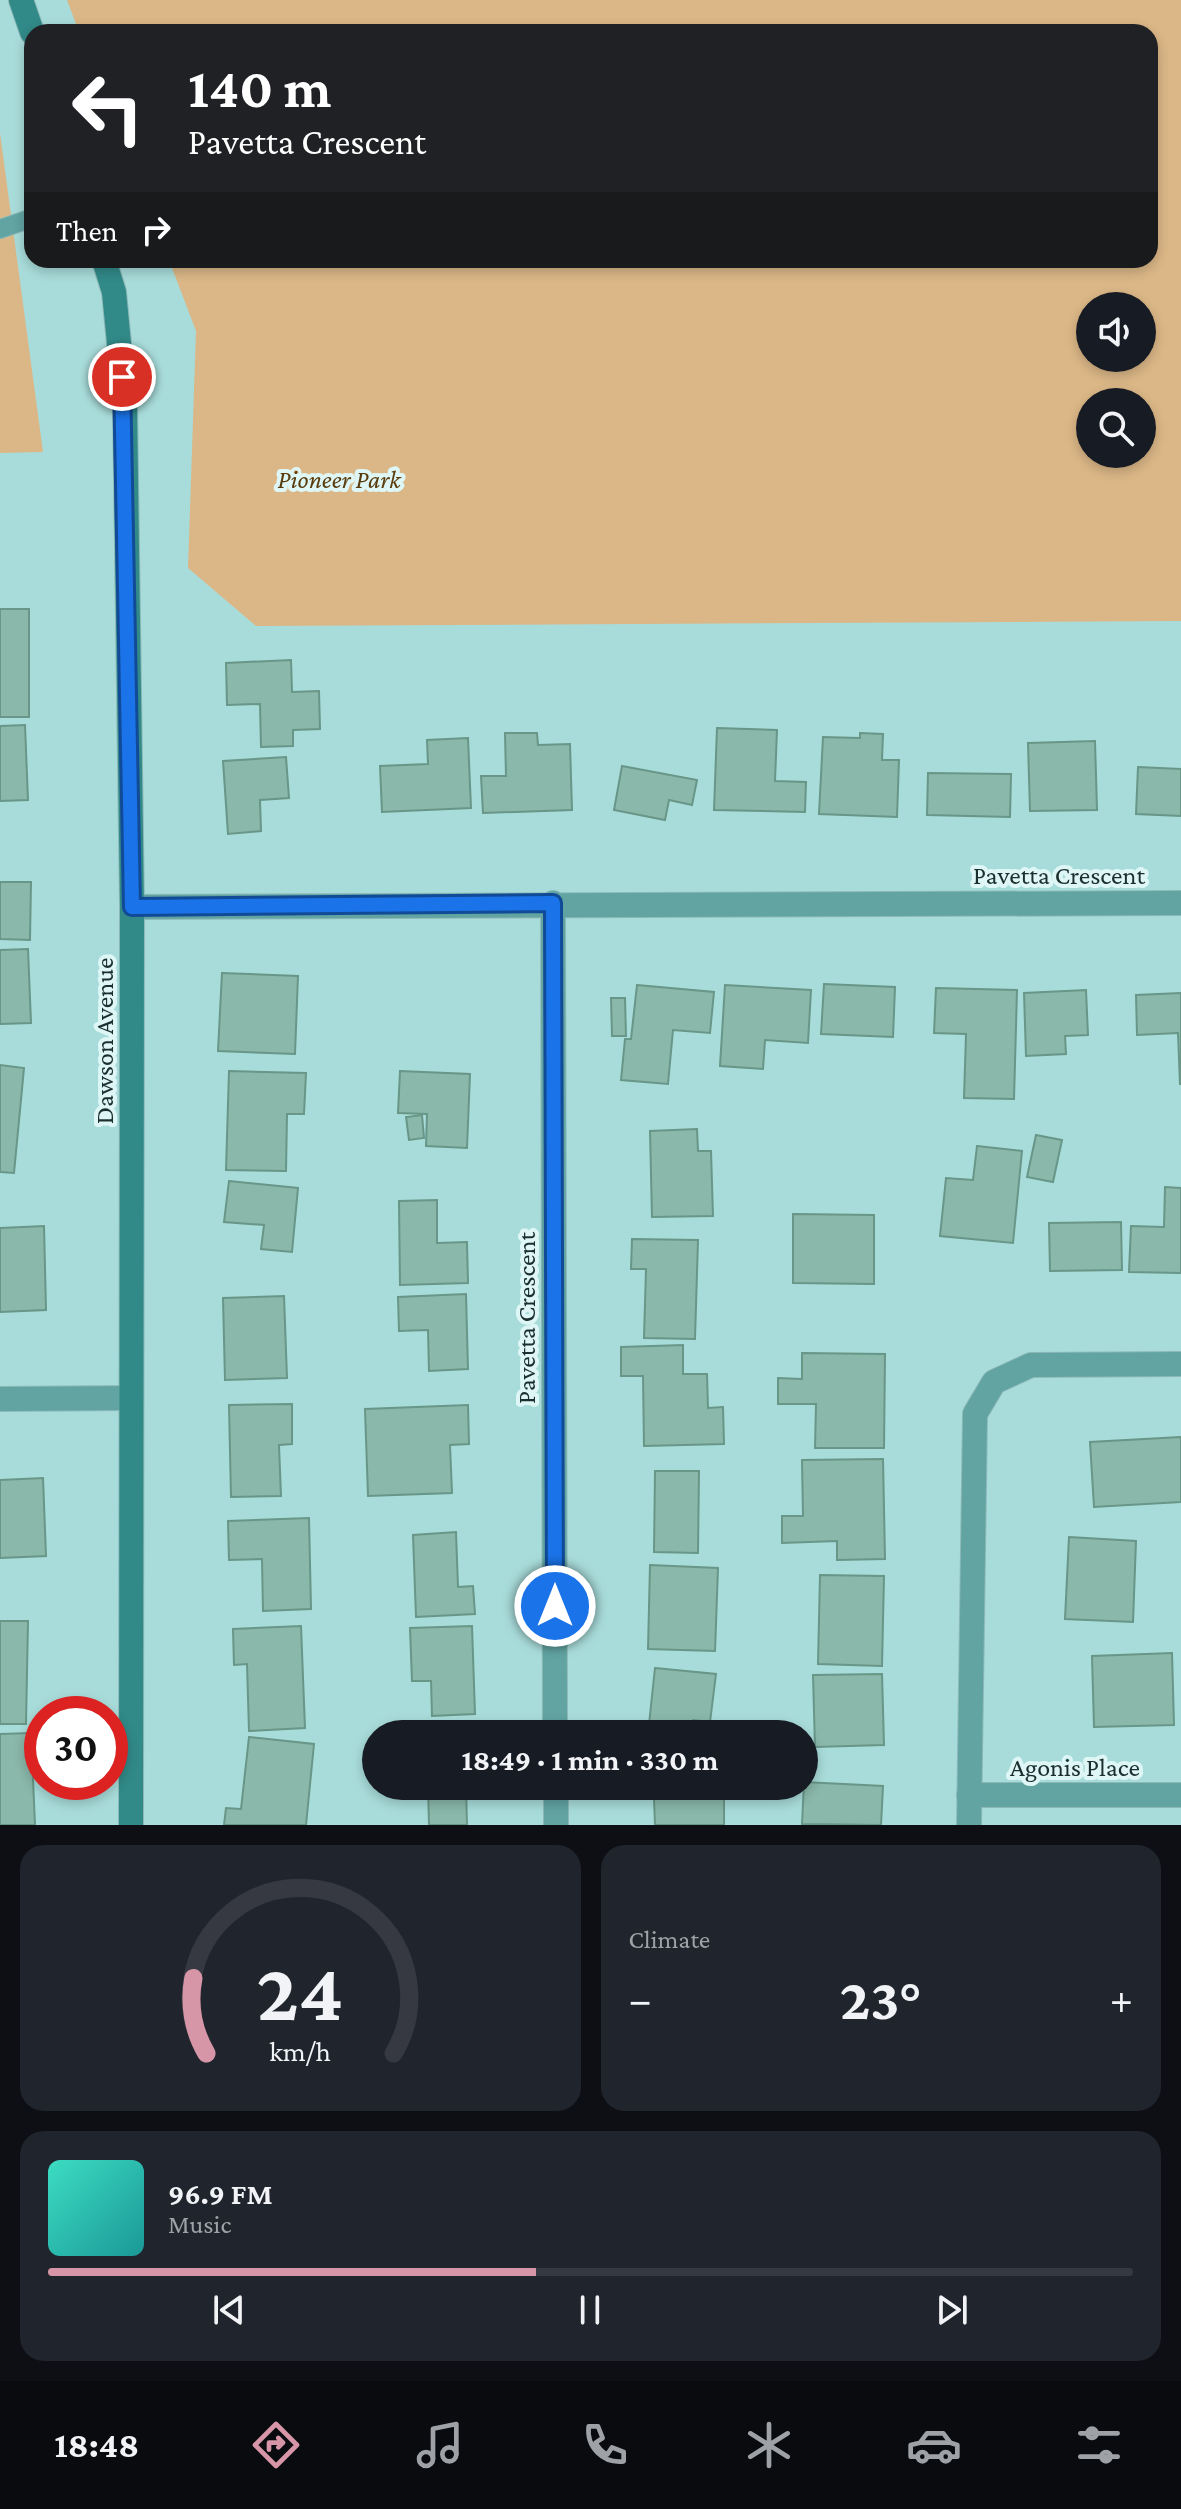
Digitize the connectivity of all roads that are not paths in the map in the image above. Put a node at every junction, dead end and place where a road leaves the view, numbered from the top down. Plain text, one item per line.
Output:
1 (21, 0) edge
2 (29, 24) edge
3 (24, 221) edge
4 (0, 229) edge
5 (106, 268) edge
6 (553, 903) junction
7 (1181, 903) edge
8 (132, 907) junction
9 (1181, 1364) edge
10 (131, 1398) junction
11 (0, 1399) edge
12 (555, 1720) edge
13 (969, 1795) junction
14 (1181, 1795) edge
15 (556, 1800) edge
16 (131, 1825) edge
17 (556, 1825) edge
18 (969, 1825) edge

1 - 2 main road
3 - 4 lane
5 - 8 main road, Dawson Avenue
6 - 7 street, Pavetta Crescent
6 - 8 street, Pavetta Crescent
6 - 12 street, Pavetta Crescent
8 - 10 main road, Dawson Avenue
9 - 13 street
10 - 11 street
10 - 16 main road, Dawson Avenue
13 - 14 street, Agonis Place
13 - 18 street
15 - 17 street

